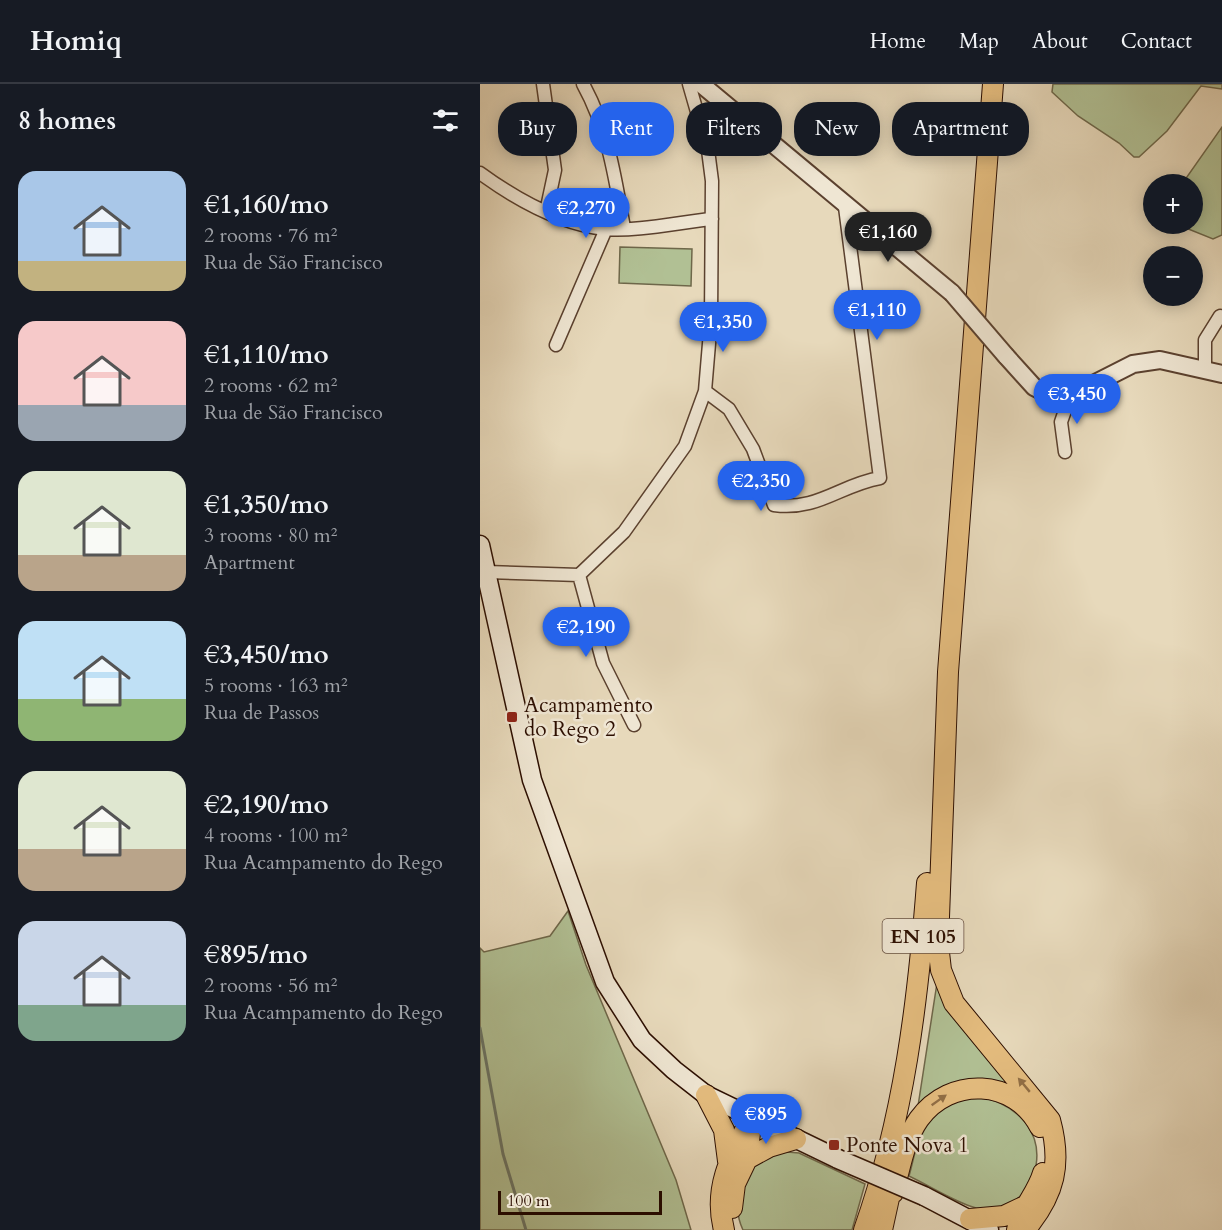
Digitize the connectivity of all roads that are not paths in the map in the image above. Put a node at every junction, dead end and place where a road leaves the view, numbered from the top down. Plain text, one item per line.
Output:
1 (543, 84) edge
2 (583, 84) edge
3 (689, 84) edge
4 (701, 84) edge
5 (993, 84) edge
6 (480, 173) edge
7 (845, 207) junction
8 (546, 212) junction
9 (712, 219) junction
10 (624, 228) junction
11 (606, 229) junction
12 (1220, 316) dead end
13 (556, 345) dead end
14 (1205, 369) junction
15 (1222, 374) edge
16 (705, 391) junction
17 (1070, 396) junction
18 (1065, 452) dead end
19 (480, 545) edge
20 (487, 572) junction
21 (579, 575) junction
22 (948, 672) junction
23 (634, 725) dead end
24 (940, 836) junction
25 (706, 1095) junction
26 (751, 1119) junction
27 (796, 1139) junction
28 (738, 1160) junction
29 (1048, 1194) junction
30 (1023, 1207) junction
31 (970, 1219) junction
32 (875, 1229) edge
33 (724, 1230) edge
34 (737, 1230) edge
35 (989, 1230) edge
36 (1017, 1230) edge
37 (1025, 1230) edge
38 (1045, 1230) edge

1 - 8 street
2 - 10 street
3 - 9 street
4 - 7 street
5 - 22 main road, EN 105
6 - 8 street
7 - 16 street
7 - 17 street, bridge
8 - 11 street
9 - 10 street
9 - 16 street
10 - 11 street
11 - 13 street
12 - 14 street
14 - 15 street
14 - 17 street
16 - 21 street
17 - 18 street
19 - 20 main road
20 - 21 street
20 - 25 main road
21 - 23 street
22 - 24 main road, EN 105
22 - 32 main road, EN 105
29 -> 24 main road
24 - 32 main road, EN 105
25 - 26 main road
25 - 28 main road
26 - 27 main road
26 - 28 main road
27 - 28 main road
27 - 31 main road, bridge
28 - 33 main road
28 - 34 main road
29 - 37 main road
29 - 38 main road
30 - 31 main road
32 -> 30 main road
30 - 36 main road
31 - 35 main road

